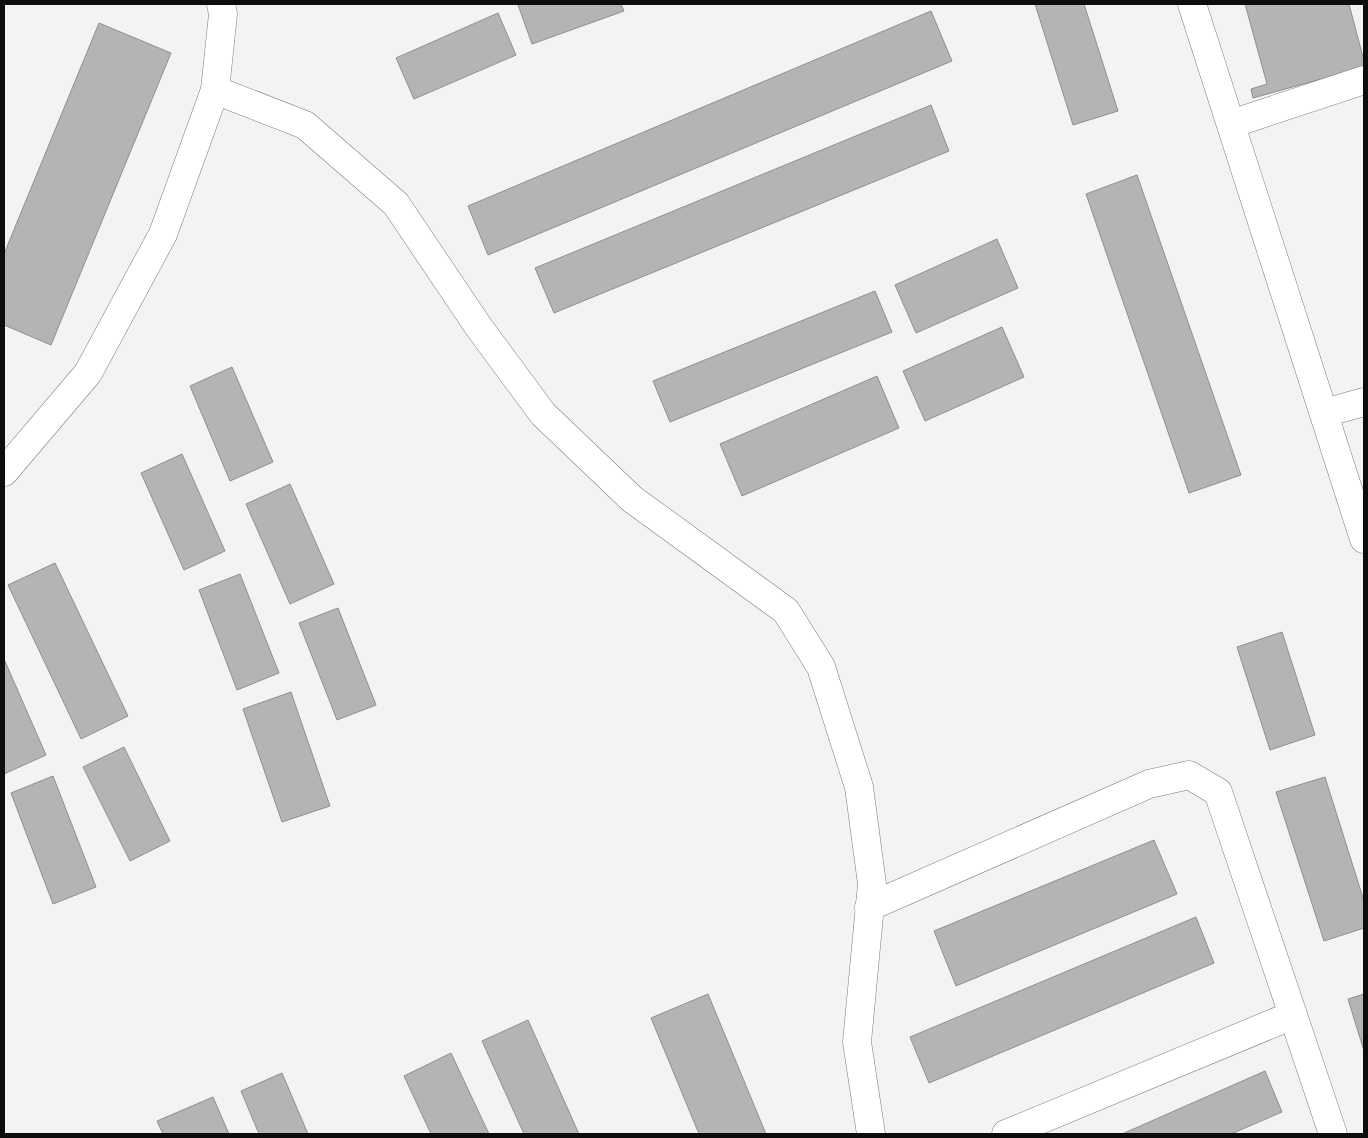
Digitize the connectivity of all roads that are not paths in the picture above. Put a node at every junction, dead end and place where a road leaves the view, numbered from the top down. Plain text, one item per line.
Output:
1 (222, 4) edge
2 (1192, 4) edge
3 (1364, 80) edge
4 (215, 90) junction
5 (1231, 124) junction
6 (1364, 402) edge
7 (1324, 413) junction
8 (4, 472) edge
9 (1354, 473) edge
10 (1364, 539) edge
11 (869, 907) junction
12 (1293, 1015) junction
13 (871, 1134) edge
14 (1006, 1134) edge
15 (1332, 1134) edge

1 - 4 street
2 - 5 street
3 - 5 street
4 - 8 street
4 - 11 street
5 - 7 street
6 - 7 street
7 - 9 street
9 - 10 street
11 - 12 street
11 - 13 street
12 - 14 street
12 - 15 street

